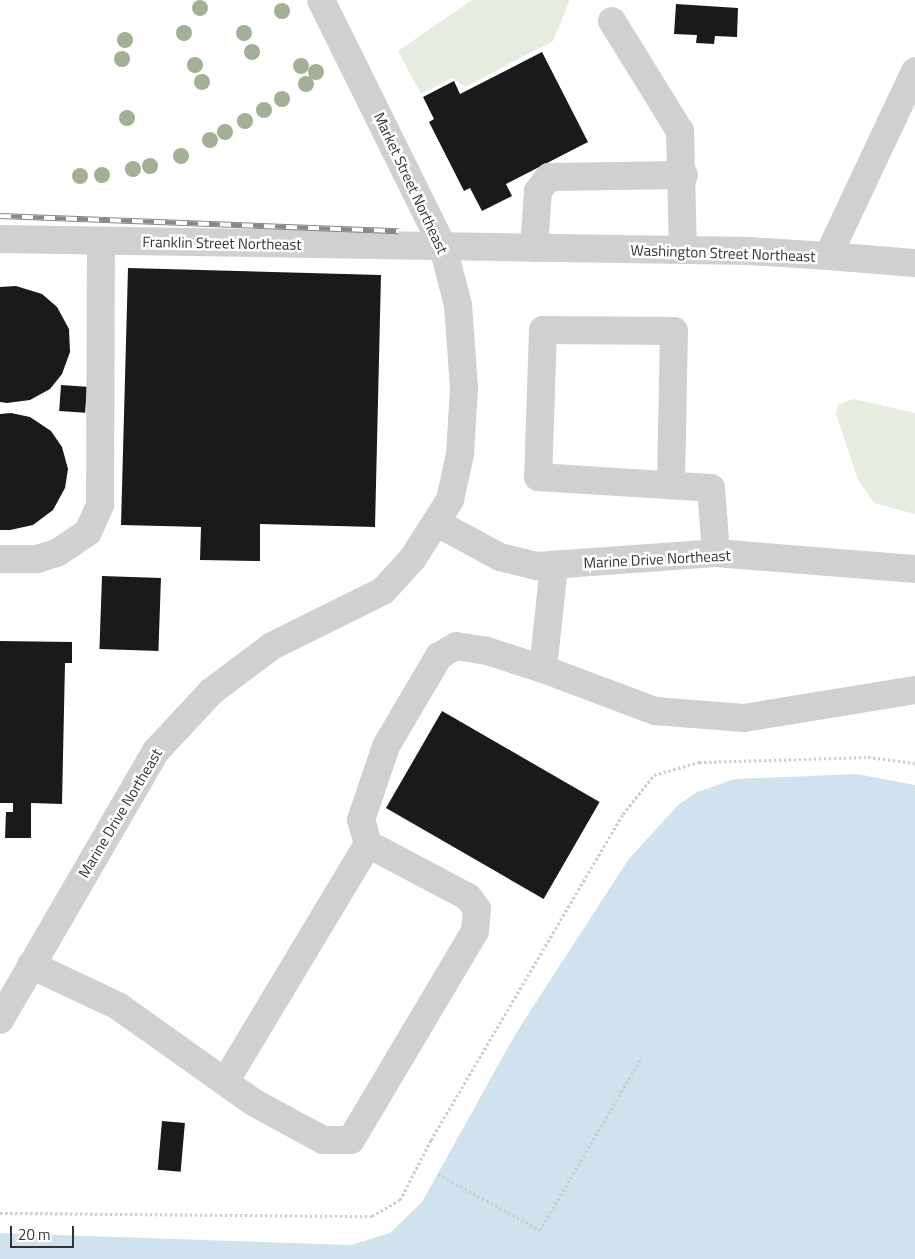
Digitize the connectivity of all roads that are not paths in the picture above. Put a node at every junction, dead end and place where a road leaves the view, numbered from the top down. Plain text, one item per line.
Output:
1 (321, 0) edge
2 (612, 21) dead end
3 (915, 71) edge
4 (684, 175) junction
5 (0, 239) edge
6 (101, 240) junction
7 (443, 247) junction
8 (534, 248) junction
9 (683, 250) junction
10 (828, 256) junction
11 (915, 263) edge
12 (671, 484) junction
13 (437, 523) junction
14 (716, 553) junction
15 (0, 559) edge
16 (554, 566) junction
17 (915, 569) edge
18 (363, 603) joint
19 (543, 669) junction
20 (915, 690) edge
21 (368, 844) junction
22 (31, 965) junction
23 (0, 1020) edge
24 (225, 1082) junction

1 - 7 street, Market Street Northeast
2 - 4 street
3 - 10 street, Washington Street Northeast
4 - 8 street
4 - 9 street
5 - 6 street, Franklin Street Northeast
6 - 7 street, Franklin Street Northeast
6 - 15 street
7 - 8 street, Washington Street Northeast
7 - 13 street, Market Street Northeast
8 - 9 street, Washington Street Northeast
9 - 10 street, Washington Street Northeast
10 - 11 street
12 - 12 street
12 - 14 street
13 - 16 street, Marine Drive Northeast
13 - 18 street, Market Street Northeast
14 - 16 street, Marine Drive Northeast
14 - 17 street, Marine Drive Northeast
16 - 19 street
18 - 22 street, Marine Drive Northeast
19 - 20 street
19 - 21 street
21 - 24 street
21 - 24 street
22 - 23 street, Marine Drive Northeast
22 - 24 street

